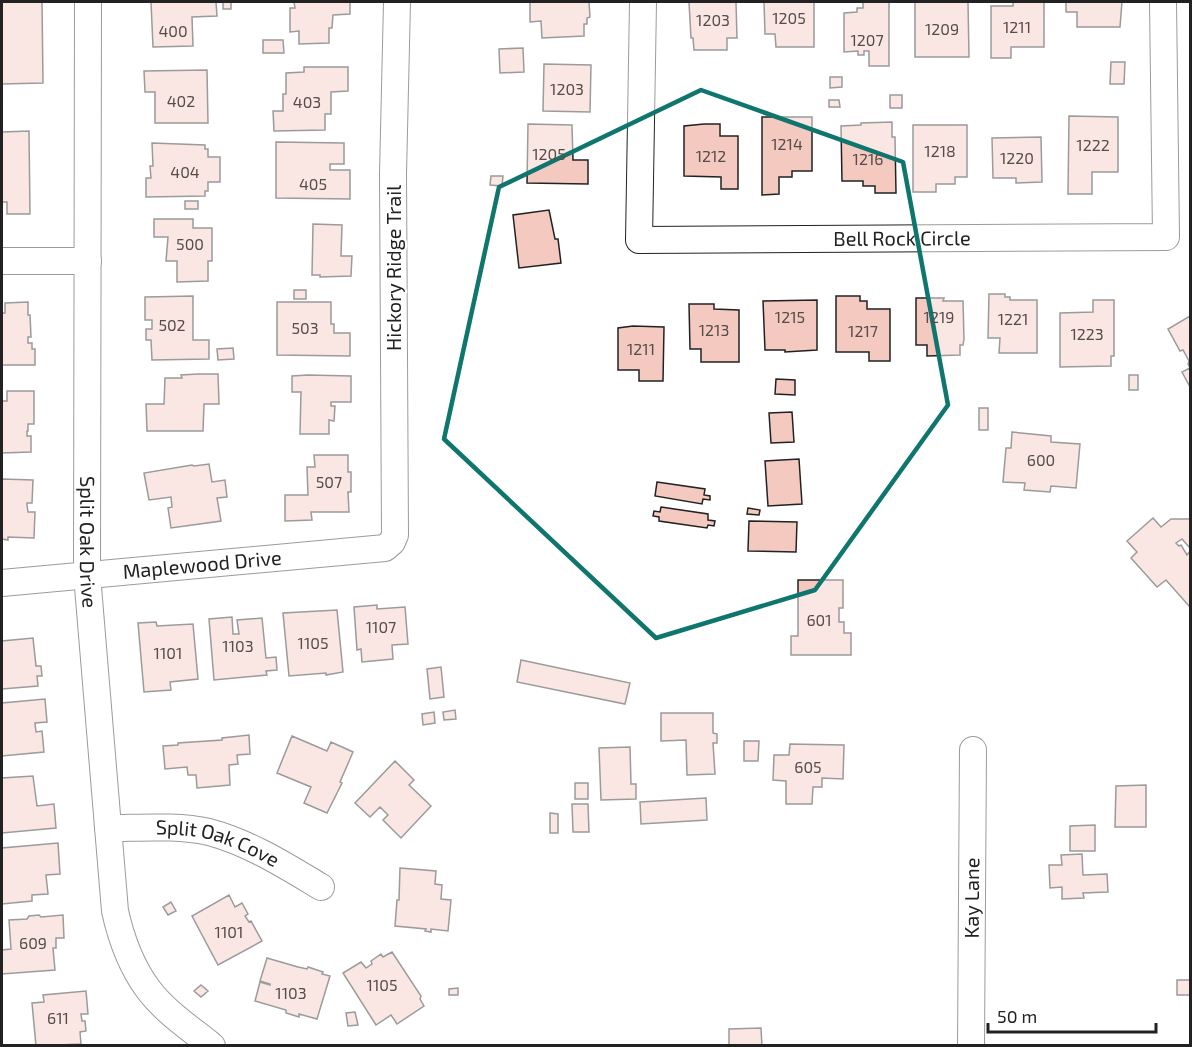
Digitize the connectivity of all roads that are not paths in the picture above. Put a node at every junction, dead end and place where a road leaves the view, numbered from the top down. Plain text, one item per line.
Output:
1 (88, 2) edge
2 (397, 2) edge
3 (644, 2) edge
4 (1162, 2) edge
5 (2, 261) edge
6 (88, 261) junction
7 (395, 535) joint
8 (87, 575) junction
9 (2, 583) edge
10 (973, 750) dead end
11 (108, 828) junction
12 (321, 887) dead end
13 (212, 1046) edge
14 (971, 1046) edge

1 - 6 street, Split Oak Drive
2 - 7 street, Hickory Ridge Trail
3 - 4 street, Bell Rock Circle
5 - 6 street
6 - 8 street, Split Oak Drive
7 - 8 street, Maplewood Drive
8 - 9 street, Maplewood Drive
8 - 11 street, Split Oak Drive
10 - 14 street, Kay Lane
11 - 12 street, Split Oak Cove
11 - 13 street, Split Oak Drive

